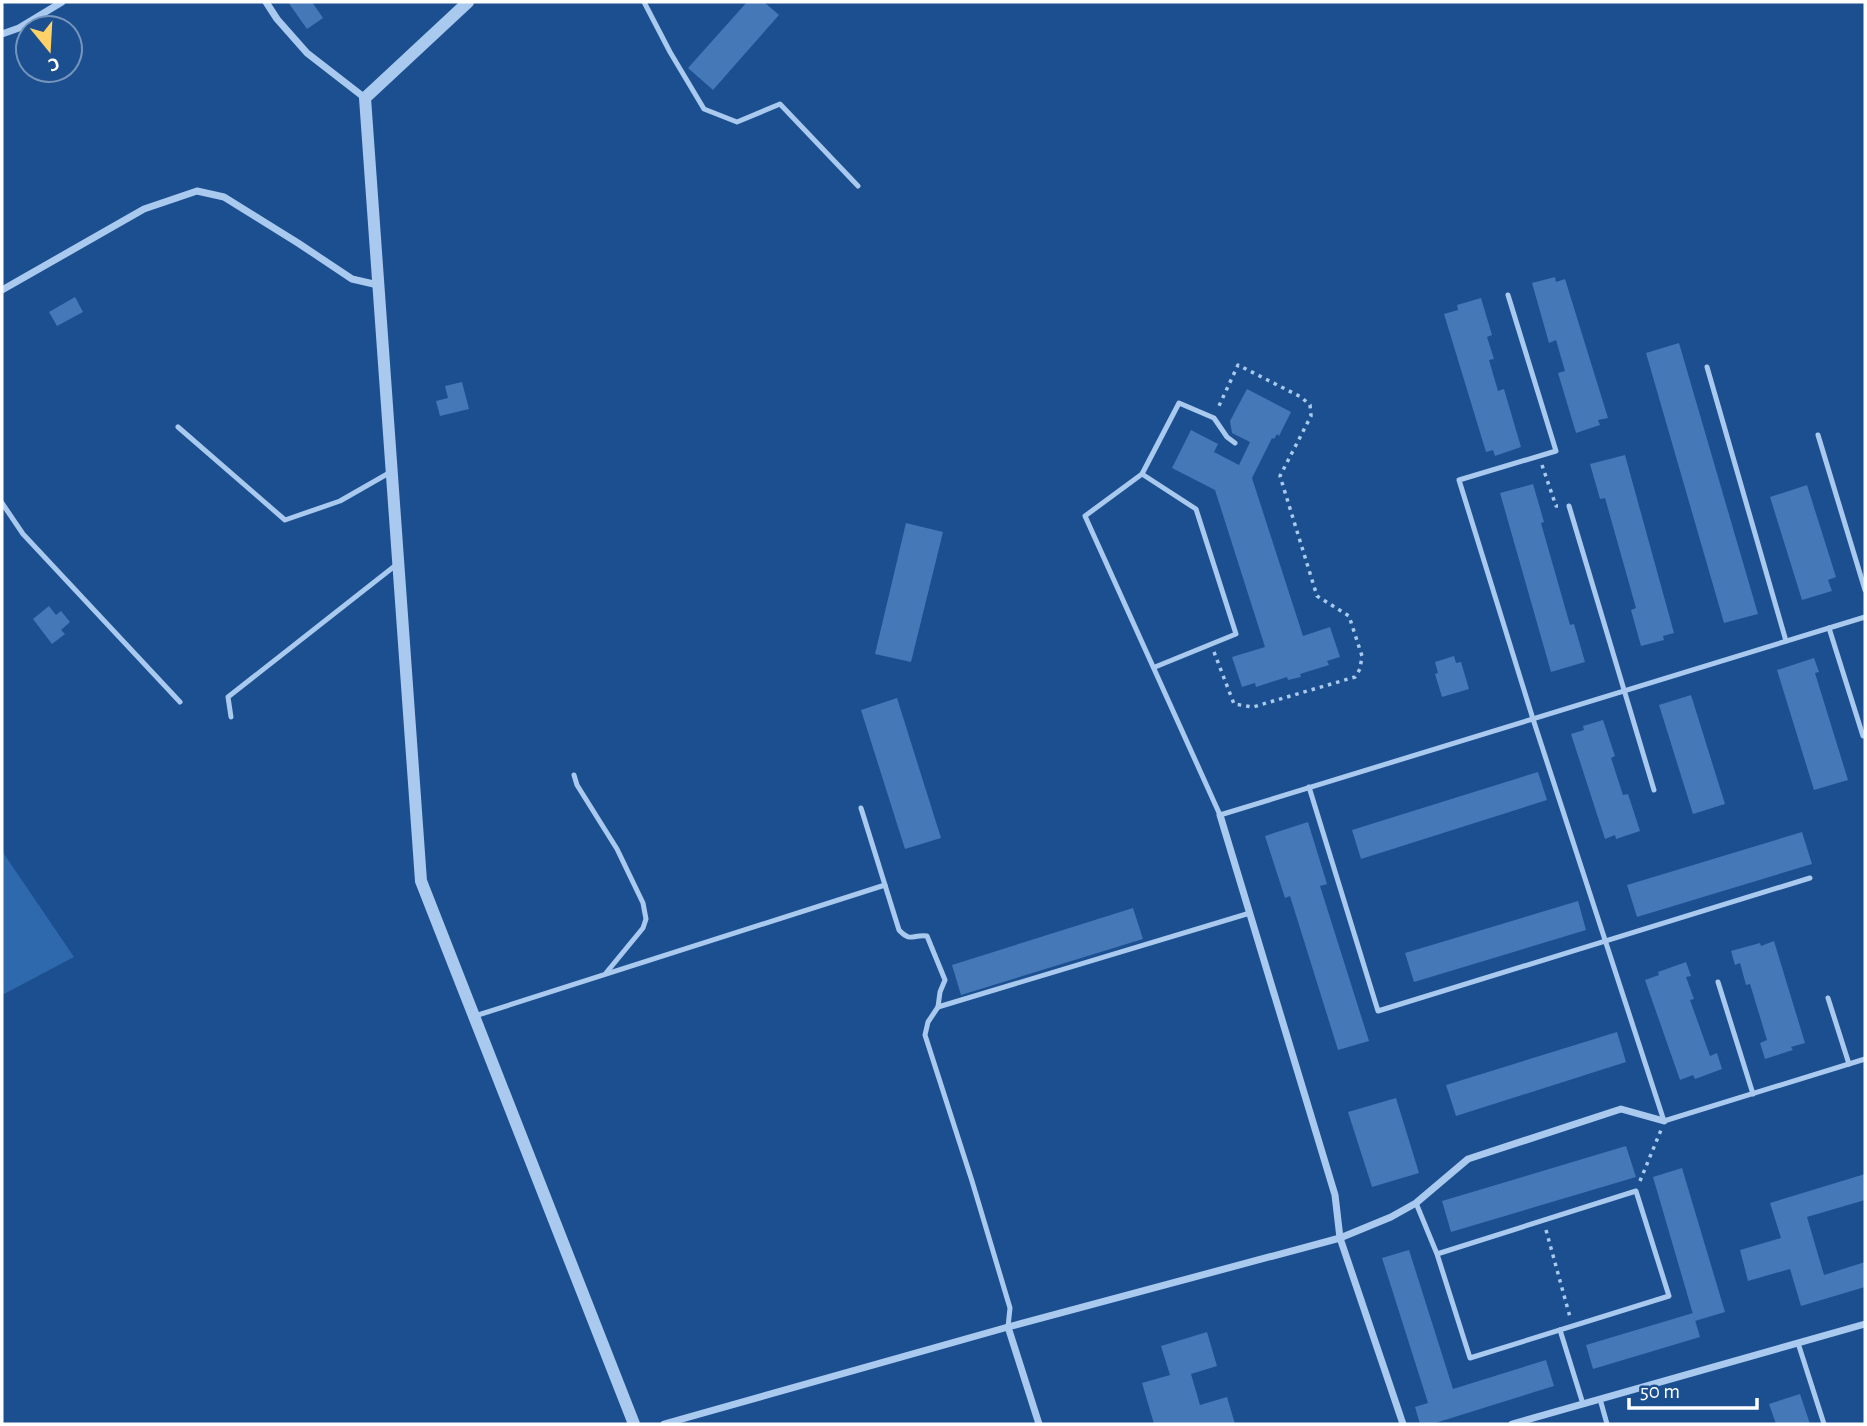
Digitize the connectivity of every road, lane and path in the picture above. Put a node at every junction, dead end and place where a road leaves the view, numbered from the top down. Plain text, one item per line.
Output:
1 (62, 2) edge
2 (266, 2) edge
3 (468, 2) edge
4 (644, 2) edge
5 (2, 34) edge
6 (365, 98) junction
7 (859, 186) dead end
8 (378, 285) junction
9 (2, 290) edge
10 (1508, 295) dead end
11 (1707, 367) dead end
12 (1213, 418) junction
13 (178, 428) dead end
14 (1818, 435) dead end
15 (1235, 443) dead end
16 (1539, 456) junction
17 (392, 471) junction
18 (1142, 474) junction
19 (2, 503) edge
20 (1569, 506) joint
21 (399, 563) junction
22 (1865, 590) edge
23 (1865, 617) edge
24 (1829, 628) junction
25 (1786, 641) junction
26 (1211, 644) junction
27 (1155, 667) junction
28 (1624, 691) junction
29 (180, 702) dead end
30 (231, 717) dead end
31 (1533, 719) junction
32 (1863, 736) dead end
33 (574, 775) dead end
34 (1309, 787) junction
35 (1654, 790) dead end
36 (861, 808) dead end
37 (1220, 815) junction
38 (1810, 878) dead end
39 (885, 885) junction
40 (1250, 913) junction
41 (1606, 941) junction
42 (604, 975) junction
43 (1718, 982) dead end
44 (1828, 998) dead end
45 (938, 1007) junction
46 (475, 1016) junction
47 (1865, 1059) edge
48 (1849, 1064) junction
49 (1753, 1094) junction
50 (1664, 1121) junction
51 (1636, 1191) junction
52 (1416, 1203) junction
53 (1543, 1220) junction
54 (1340, 1238) junction
55 (1437, 1254) junction
56 (1865, 1324) edge
57 (1573, 1326) junction
58 (1008, 1327) junction
59 (1560, 1330) junction
60 (1798, 1343) junction
61 (1600, 1399) junction
62 (1583, 1404) junction
63 (634, 1424) edge
64 (664, 1424) edge
65 (1039, 1424) edge
66 (1403, 1424) edge
67 (1512, 1424) edge
68 (1607, 1424) edge
69 (1824, 1424) edge

1 - 5 street
2 - 6 street
3 - 6 street
4 - 7 lane
6 - 8 street
8 - 9 street
8 - 17 street
10 - 16 lane
11 - 25 lane
12 - 15 lane
12 - 18 lane
12 - 26 path
13 - 17 lane
14 - 22 lane
16 - 20 path
16 - 31 lane
17 - 21 street
18 - 26 lane
18 - 27 lane
19 - 29 lane
20 - 28 lane
21 - 30 lane
21 - 46 street
23 - 24 lane
24 - 25 lane
24 - 32 lane
25 - 28 lane
26 - 27 lane
27 - 37 lane
28 - 31 lane
28 - 35 lane
31 - 34 lane
31 - 41 lane
33 - 42 lane
34 - 37 lane
34 - 41 lane
36 - 39 lane
37 - 40 street
38 - 41 lane
39 - 42 lane
39 - 45 lane
40 - 45 lane
40 - 54 street
41 - 50 lane
42 - 46 lane
43 - 49 lane
44 - 48 lane
45 - 58 lane
46 - 63 street
47 - 48 lane
48 - 49 lane
49 - 50 lane
50 - 51 path
50 - 52 street
51 - 53 lane
51 - 57 lane
52 - 54 street
52 - 55 lane
53 - 55 lane
53 - 57 path
54 - 58 street
54 - 66 street
55 - 59 lane
56 - 60 street
57 - 59 lane
58 - 64 street
58 - 65 street
59 - 62 lane
60 - 61 street
60 - 69 lane
61 - 62 street
61 - 68 lane
62 - 67 street

